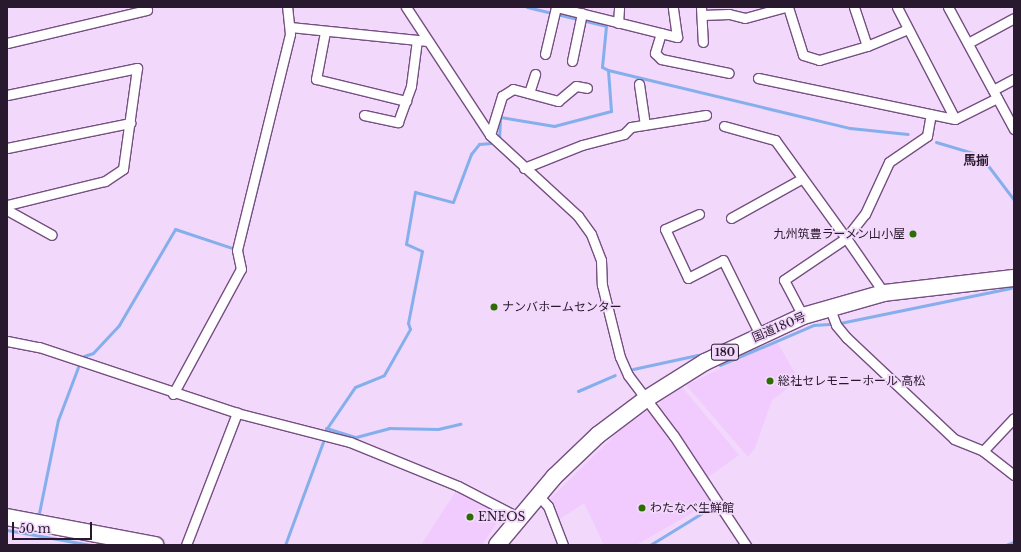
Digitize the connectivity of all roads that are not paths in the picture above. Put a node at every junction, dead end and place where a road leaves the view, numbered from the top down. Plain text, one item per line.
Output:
1 (288, 7) edge
2 (406, 7) edge
3 (619, 7) edge
4 (673, 7) edge
5 (785, 7) edge
6 (788, 7) edge
7 (854, 7) edge
8 (897, 7) edge
9 (948, 7) edge
10 (558, 9) edge
11 (147, 10) dead end
12 (701, 11) edge
13 (729, 11) edge
14 (581, 18) junction
15 (1014, 18) edge
16 (618, 22) junction
17 (291, 27) junction
18 (908, 29) junction
19 (325, 32) junction
20 (660, 33) junction
21 (422, 40) junction
22 (703, 42) dead end
23 (7, 43) edge
24 (968, 43) junction
25 (867, 46) junction
26 (545, 54) dead end
27 (572, 61) dead end
28 (729, 73) dead end
29 (535, 74) dead end
30 (758, 78) dead end
31 (1014, 79) edge
32 (639, 84) dead end
33 (587, 88) dead end
34 (529, 93) junction
35 (995, 94) junction
36 (7, 95) edge
37 (406, 101) junction
38 (931, 114) junction
39 (364, 115) dead end
40 (706, 115) dead end
41 (955, 119) junction
42 (130, 123) junction
43 (645, 125) junction
44 (724, 126) dead end
45 (1014, 129) edge
46 (490, 135) junction
47 (7, 148) edge
48 (524, 168) junction
49 (801, 179) junction
50 (7, 205) edge
51 (7, 210) edge
52 (700, 214) dead end
53 (731, 218) dead end
54 (52, 235) dead end
55 (846, 238) junction
56 (1014, 278) edge
57 (884, 293) junction
58 (803, 316) junction
59 (834, 319) junction
60 (760, 335) junction
61 (7, 341) edge
62 (173, 394) junction
63 (646, 399) junction
64 (237, 413) junction
65 (1014, 418) edge
66 (983, 450) junction
67 (1014, 475) edge
68 (538, 495) junction
69 (7, 517) edge
70 (518, 517) junction
71 (155, 545) edge
72 (186, 545) edge
73 (497, 545) edge
74 (563, 545) edge
75 (746, 545) edge

1 - 17 street
2 - 21 street
3 - 16 street
4 - 20 street
5 - 13 street
6 - 25 street
7 - 25 street
8 - 18 street
9 - 24 street
10 - 14 street
10 - 26 street
11 - 23 street
12 - 13 street
12 - 22 street
14 - 16 street
14 - 27 street
15 - 24 street
16 - 20 street
17 - 19 street
17 - 62 street
18 - 25 street
18 - 41 street
19 - 21 street
19 - 37 street
20 - 28 street
21 - 37 street
21 - 46 street
24 - 35 street
29 - 34 street
30 - 38 street
31 - 35 street
32 - 43 street
33 - 34 street
34 - 46 street
35 - 41 street
35 - 45 street
36 - 42 street
37 - 39 street
38 - 41 street
38 - 55 street
40 - 43 street
42 - 47 street
42 - 50 street
43 - 48 street
44 - 49 street
46 - 48 street
48 - 63 street
49 - 53 street
49 - 55 street
51 - 54 street
52 - 60 street
55 - 57 street
55 - 58 street
56 - 57 highway, 国道180号 / 180
57 - 59 highway, 国道180号 / 180
58 - 59 highway, 国道180号 / 180
58 - 60 highway, 国道180号 / 180
59 - 66 street
60 - 63 highway, 国道180号 / 180
61 - 62 street
62 - 64 street
63 - 68 highway, 国道180号 / 180
63 - 75 street
64 - 70 street
64 - 72 street
65 - 66 street
66 - 67 street
68 - 70 highway, 国道180号 / 180
68 - 74 street
69 - 71 highway
70 - 73 highway, 国道180号 / 180

